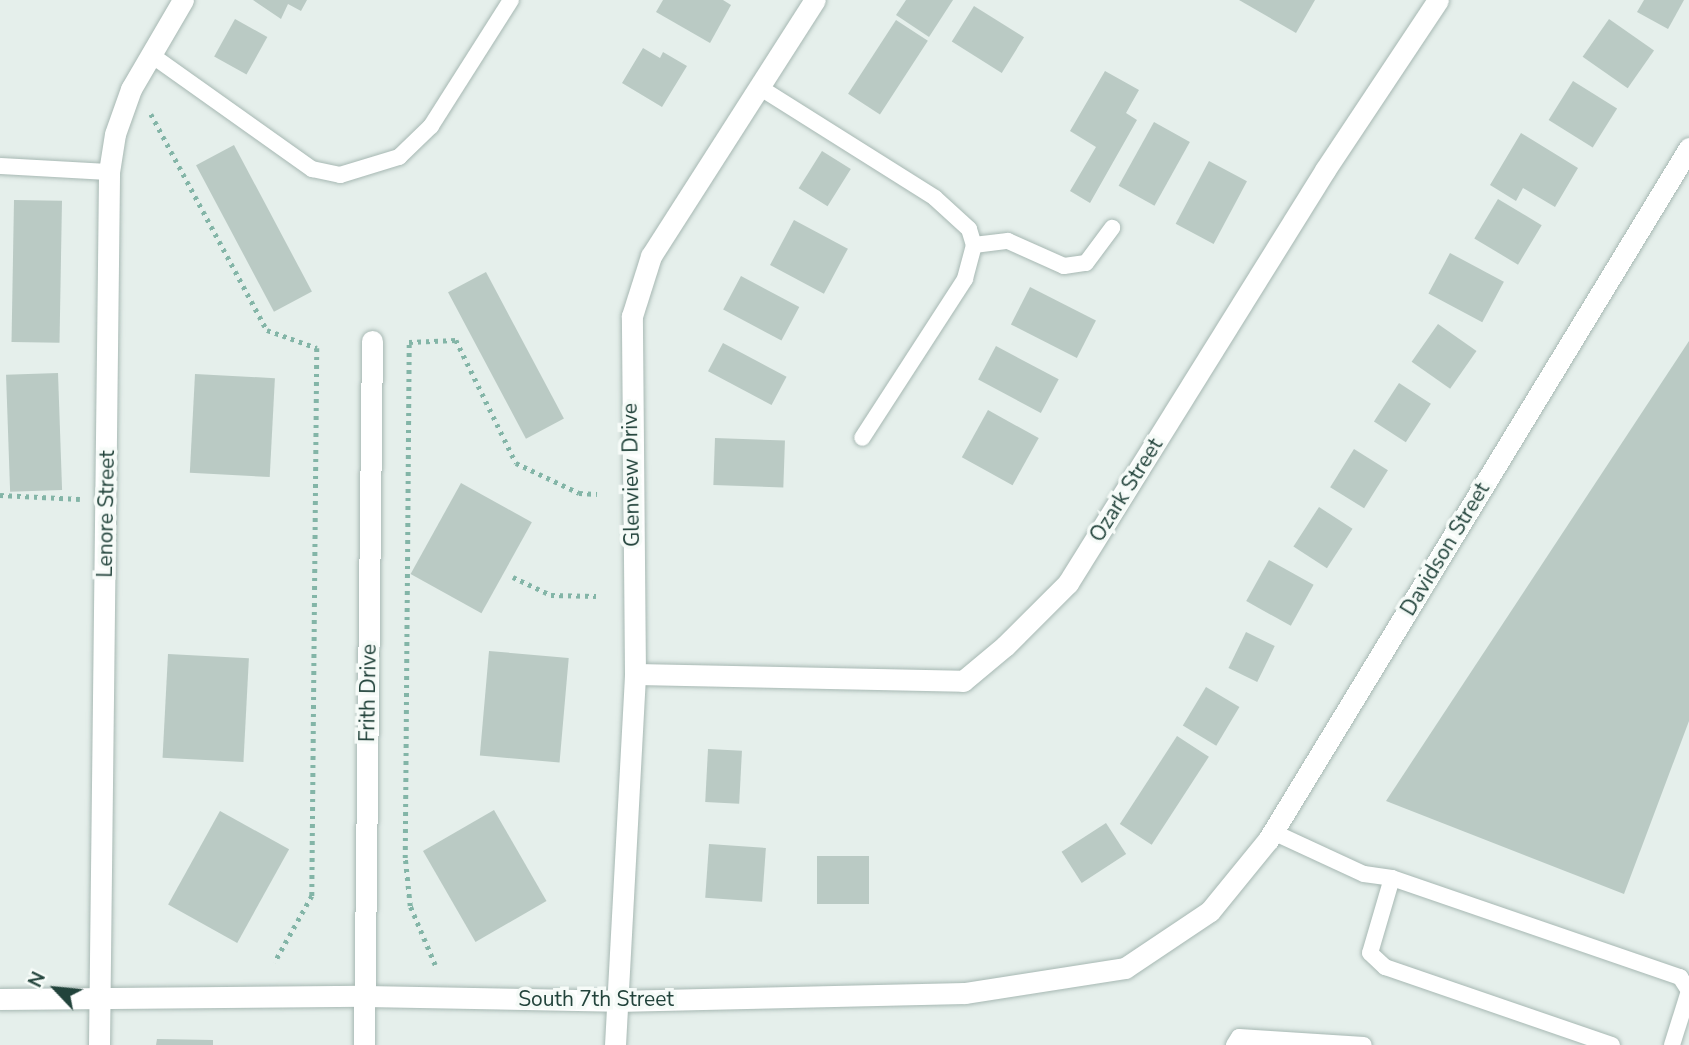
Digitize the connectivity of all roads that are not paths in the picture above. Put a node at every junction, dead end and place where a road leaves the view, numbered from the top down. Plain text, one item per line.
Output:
1 (183, 0) edge
2 (511, 0) edge
3 (815, 0) edge
4 (1438, 0) edge
5 (150, 54) junction
6 (759, 88) junction
7 (1689, 148) edge
8 (0, 166) edge
9 (109, 172) junction
10 (1112, 228) dead end
11 (974, 245) junction
12 (372, 341) dead end
13 (862, 438) dead end
14 (635, 674) junction
15 (1273, 832) junction
16 (1392, 878) junction
17 (1181, 935) joint
18 (365, 996) junction
19 (0, 999) edge
20 (99, 999) junction
21 (616, 1001) junction
22 (99, 1045) edge
23 (364, 1045) edge
24 (615, 1045) edge
25 (1234, 1045) edge
26 (1364, 1045) edge
27 (1612, 1045) edge
28 (1672, 1045) edge

1 - 5 street, Lenore Street
2 - 5 lane
3 - 6 street, Glenview Drive
4 - 14 street, Ozark Street
5 - 9 street, Lenore Street
6 - 11 lane
6 - 14 street, Glenview Drive
7 - 15 street, Davidson Street
8 - 9 lane
9 - 20 street, Lenore Street
10 - 11 lane
11 - 13 lane
12 - 18 street, Frith Drive
14 - 21 street, Glenview Drive
15 - 16 lane
15 - 17 street, Davidson Street
16 - 27 lane
16 - 28 lane
17 - 21 street, South 7th Street
18 - 20 street, South 7th Street
18 - 21 street, South 7th Street
18 - 23 street, Frith Drive
19 - 20 street, South 7th Street
20 - 22 street, Lenore Street
21 - 24 street, Glenview Drive
25 - 26 lane

